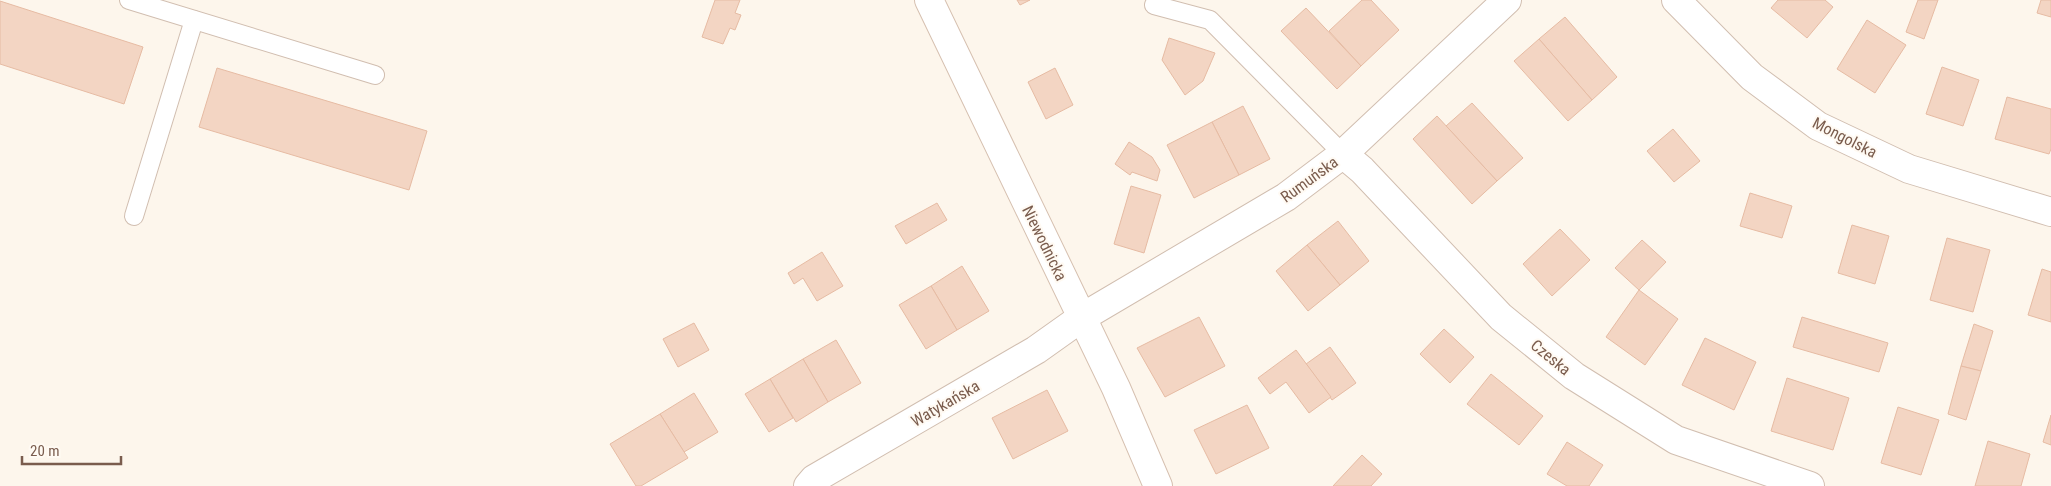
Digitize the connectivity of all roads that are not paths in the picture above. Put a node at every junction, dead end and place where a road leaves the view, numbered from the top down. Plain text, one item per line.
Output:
1 (128, 0) edge
2 (929, 0) edge
3 (1508, 0) edge
4 (1676, 0) edge
5 (1154, 5) dead end
6 (194, 20) junction
7 (375, 75) dead end
8 (1343, 154) junction
9 (2051, 212) edge
10 (134, 216) dead end
11 (1081, 318) junction
12 (808, 486) edge
13 (1158, 486) edge
14 (1810, 486) edge

1 - 6 lane
2 - 11 street, Niewodnicka
3 - 8 street, Rumuńska
4 - 9 street, Mongolska
5 - 8 lane
6 - 7 lane
6 - 10 lane
8 - 11 street, Rumuńska
8 - 14 street, Czeska
11 - 12 street, Watykańska
11 - 13 street, Niewodnicka

